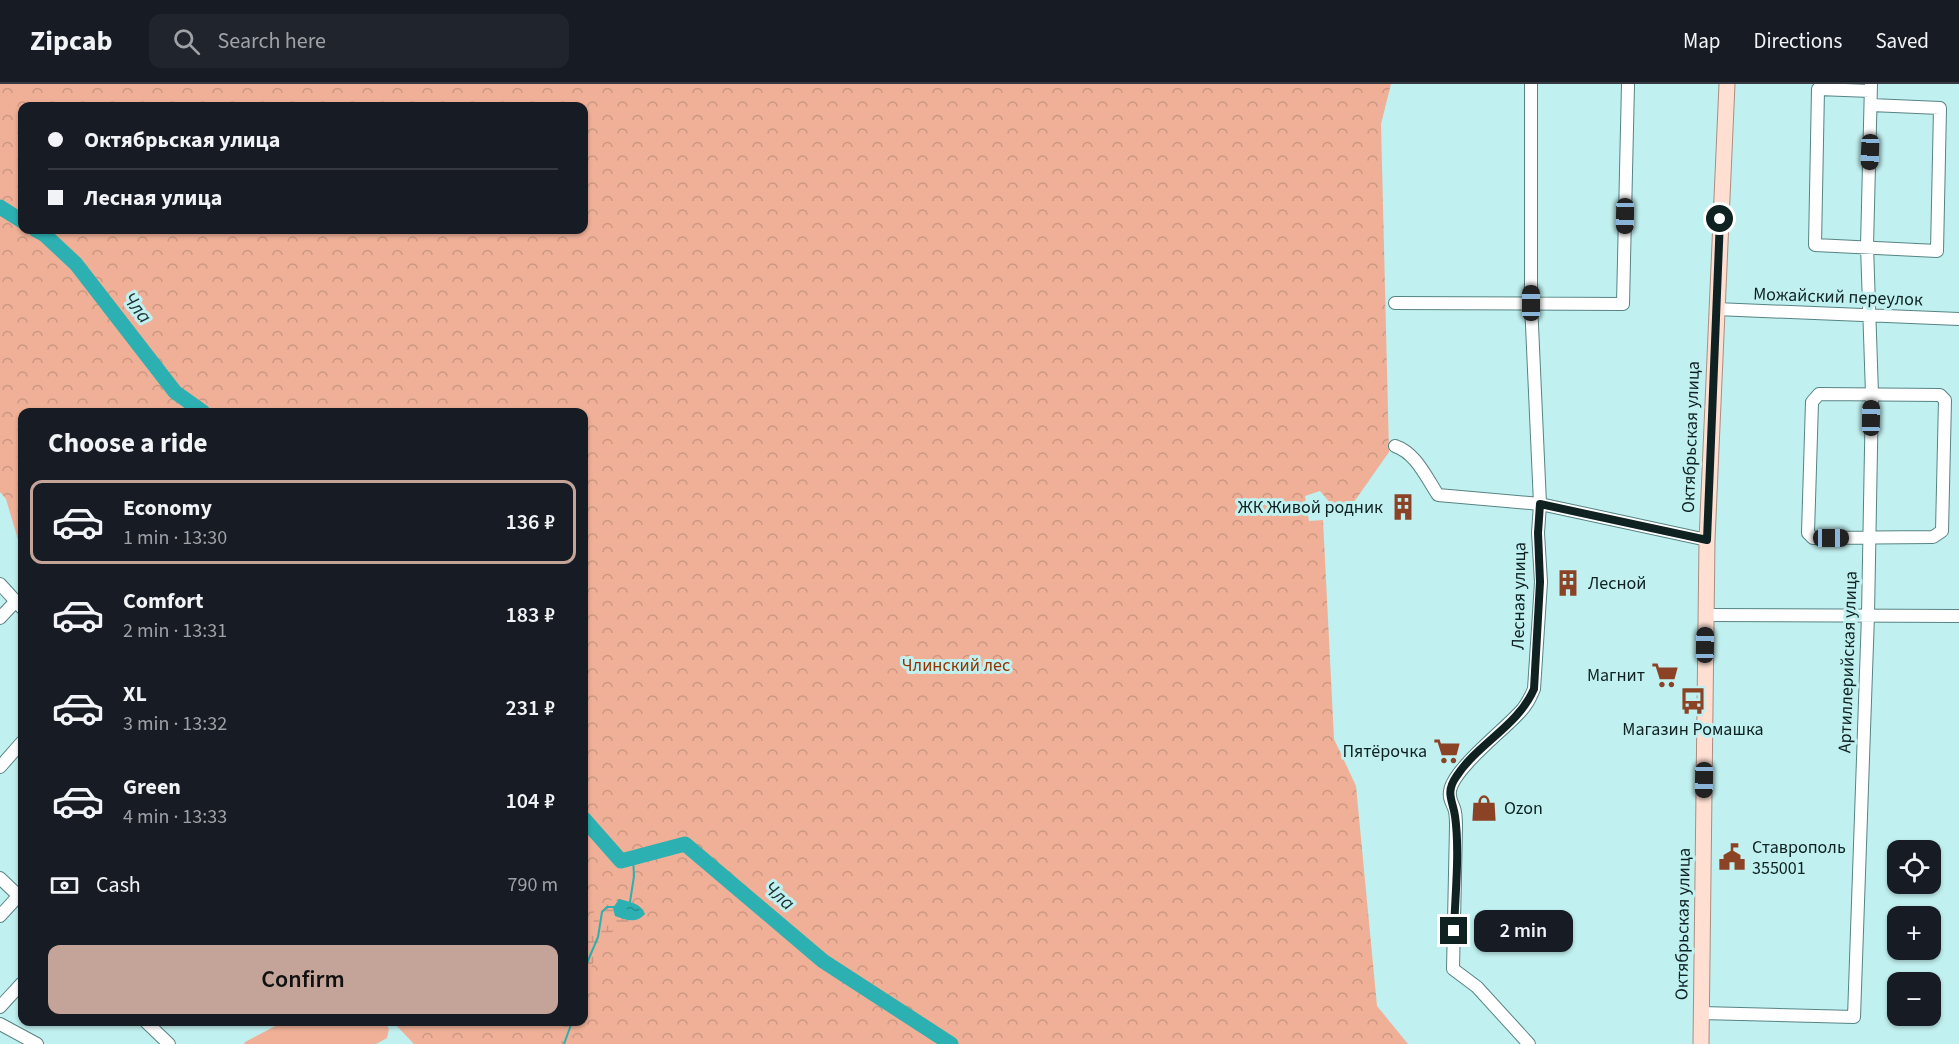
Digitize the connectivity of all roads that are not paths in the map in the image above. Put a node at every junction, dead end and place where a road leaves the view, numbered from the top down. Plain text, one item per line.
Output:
1 (1531, 84) edge
2 (1628, 84) edge
3 (1726, 84) edge
4 (1871, 87) edge
5 (1871, 105) junction
6 (1867, 246) junction
7 (1395, 303) dead end
8 (1531, 303) junction
9 (1716, 309) junction
10 (1869, 317) junction
11 (1959, 320) edge
12 (1872, 394) junction
13 (1395, 446) dead end
14 (1540, 504) junction
15 (1869, 537) junction
16 (1707, 540) junction
17 (0, 584) edge
18 (18, 604) edge
19 (18, 606) edge
20 (1706, 615) junction
21 (1868, 615) junction
22 (1959, 616) edge
23 (0, 618) edge
24 (18, 746) edge
25 (0, 767) edge
26 (0, 878) edge
27 (18, 893) edge
28 (18, 898) edge
29 (0, 916) edge
30 (18, 987) edge
31 (0, 1007) edge
32 (1701, 1013) junction
33 (0, 1024) edge
34 (150, 1026) edge
35 (37, 1044) edge
36 (169, 1044) edge
37 (1528, 1044) edge
38 (1701, 1044) edge

1 - 8 street, Лесная улица
2 - 8 street
3 - 9 main road, Октябрьская улица
4 - 5 street, Артиллерийская улица
4 - 6 street
5 - 6 street, Артиллерийская улица
5 - 6 street
6 - 10 street, Артиллерийская улица
7 - 8 street
8 - 14 street, Лесная улица
9 - 10 street, Можайский переулок
9 - 16 main road, Октябрьская улица
10 - 11 street, Можайский переулок
10 - 12 street, Артиллерийская улица
12 - 15 street, Артиллерийская улица
12 - 15 street
12 - 15 street
13 - 14 street
14 - 16 street
14 - 37 street, Лесная улица
15 - 21 street, Артиллерийская улица
16 - 20 main road, Октябрьская улица
17 - 18 street
19 - 23 street
20 - 21 street
20 - 32 main road, Октябрьская улица
21 - 22 street
21 - 32 street, Артиллерийская улица
24 - 25 street
26 - 27 street
28 - 29 street
30 - 31 street
32 - 38 main road, Октябрьская улица
33 - 35 street
34 - 36 street

